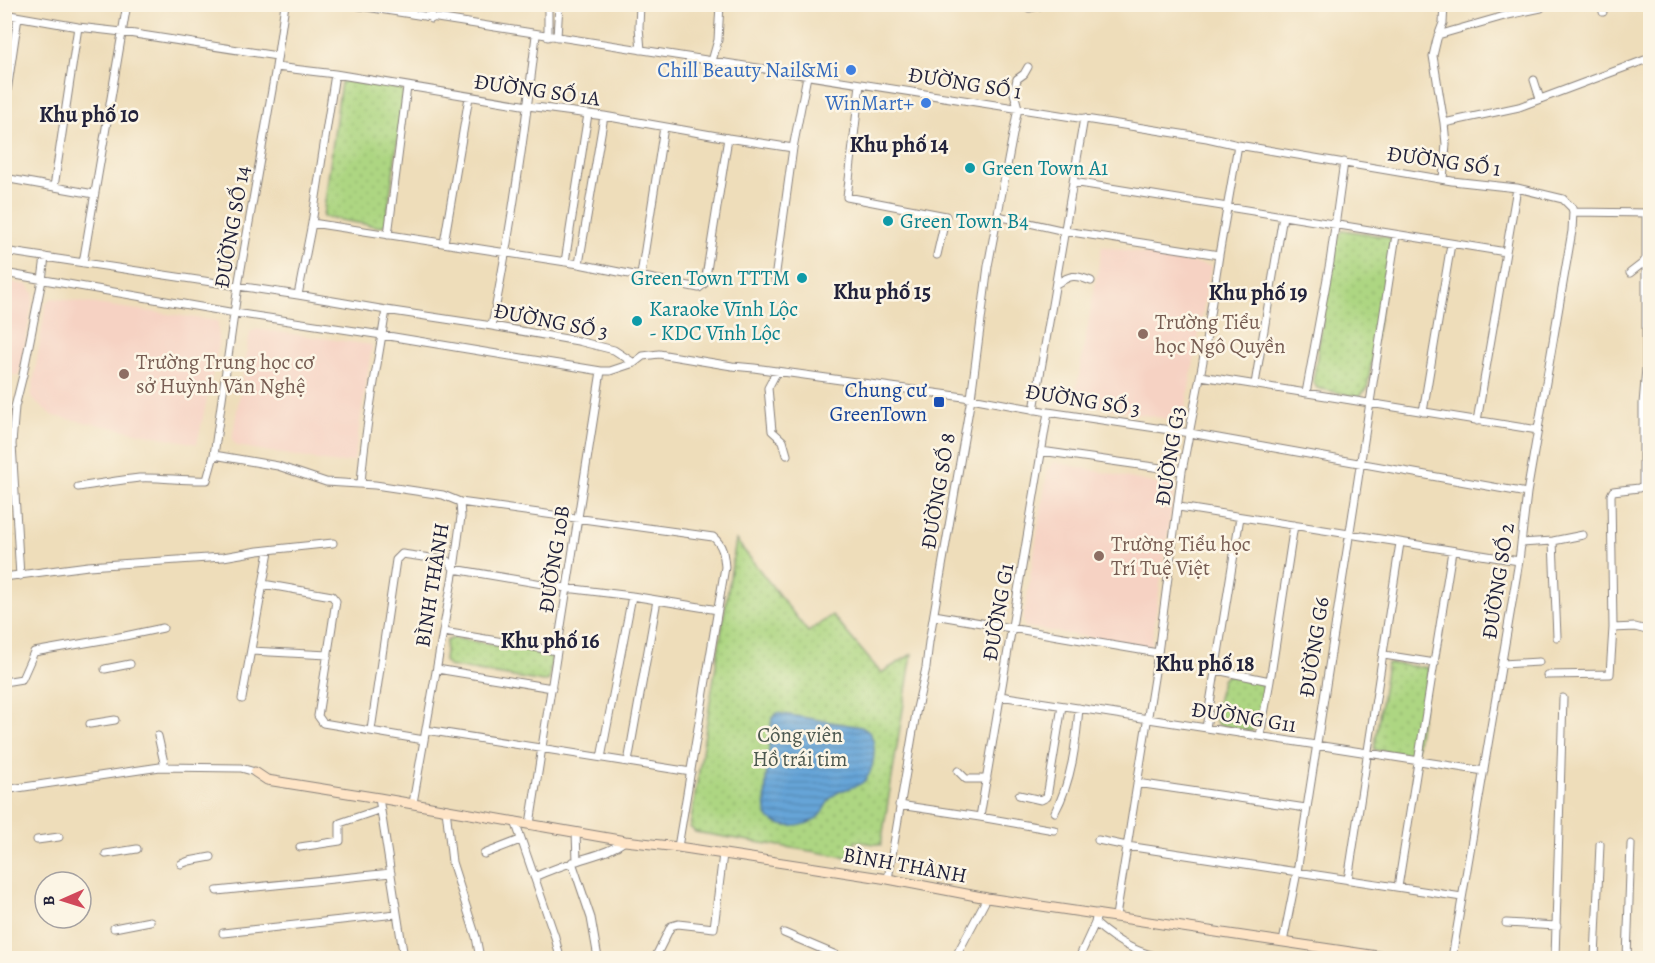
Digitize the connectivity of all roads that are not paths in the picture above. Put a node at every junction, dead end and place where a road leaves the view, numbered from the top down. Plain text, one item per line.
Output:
1 (127, 4) edge
2 (285, 4) edge
3 (347, 4) edge
4 (431, 4) edge
5 (548, 4) edge
6 (559, 4) edge
7 (640, 4) edge
8 (720, 4) edge
9 (1029, 4) edge
10 (1048, 4) edge
11 (1444, 4) edge
12 (1541, 8) dead end
13 (4, 14) edge
14 (18, 17) junction
15 (431, 19) junction
16 (78, 27) junction
17 (122, 32) junction
18 (536, 35) junction
19 (1438, 35) junction
20 (548, 37) junction
21 (557, 37) junction
22 (641, 50) junction
23 (277, 56) junction
24 (1650, 58) edge
25 (712, 61) junction
26 (276, 67) junction
27 (1028, 67) dead end
28 (335, 74) junction
29 (807, 76) junction
30 (1534, 80) dead end
31 (860, 84) junction
32 (407, 87) junction
33 (469, 97) junction
34 (1540, 99) junction
35 (528, 106) junction
36 (1018, 108) junction
37 (4, 112) edge
38 (588, 114) junction
39 (604, 116) junction
40 (1084, 118) junction
41 (1444, 123) junction
42 (664, 127) junction
43 (728, 138) junction
44 (1238, 145) junction
45 (793, 148) junction
46 (1344, 162) junction
47 (4, 178) edge
48 (1443, 179) junction
49 (1073, 182) junction
50 (54, 187) junction
51 (1517, 188) junction
52 (94, 194) junction
53 (1228, 206) junction
54 (1573, 210) junction
55 (1648, 213) edge
56 (998, 216) junction
57 (1283, 216) junction
58 (312, 223) junction
59 (1335, 224) junction
60 (1065, 231) junction
61 (388, 235) junction
62 (1396, 235) junction
63 (444, 243) junction
64 (1451, 244) junction
65 (4, 251) edge
66 (1506, 252) junction
67 (506, 253) junction
68 (937, 255) dead end
69 (1219, 255) junction
70 (45, 257) junction
71 (1647, 257) junction
72 (564, 262) junction
73 (83, 263) junction
74 (579, 264) junction
75 (4, 273) edge
76 (1630, 273) dead end
77 (641, 275) junction
78 (775, 279) dead end
79 (42, 280) junction
80 (1091, 281) dead end
81 (1056, 284) junction
82 (238, 286) junction
83 (298, 295) junction
84 (386, 310) junction
85 (235, 313) junction
86 (492, 326) junction
87 (382, 335) junction
88 (634, 363) junction
89 (601, 371) junction
90 (777, 371) junction
91 (1201, 376) junction
92 (1255, 384) junction
93 (1306, 393) junction
94 (971, 399) junction
95 (1370, 403) junction
96 (1034, 410) junction
97 (1048, 412) junction
98 (1423, 412) junction
99 (1477, 420) junction
100 (1538, 430) junction
101 (1190, 433) junction
102 (1041, 451) junction
103 (214, 454) junction
104 (787, 455) dead end
105 (1360, 462) junction
106 (1182, 471) junction
107 (361, 484) junction
108 (78, 487) dead end
109 (1527, 493) junction
110 (459, 502) junction
111 (1179, 507) junction
112 (1240, 517) junction
113 (577, 518) junction
114 (1294, 525) junction
115 (1348, 534) junction
116 (1583, 535) dead end
117 (1553, 541) junction
118 (333, 543) dead end
119 (1400, 543) junction
120 (1521, 543) junction
121 (269, 551) junction
122 (1452, 551) junction
123 (1519, 561) junction
124 (454, 569) junction
125 (20, 576) junction
126 (4, 577) edge
127 (263, 584) junction
128 (566, 588) junction
129 (632, 596) junction
130 (657, 600) junction
131 (718, 610) junction
132 (934, 615) junction
133 (163, 627) dead end
134 (1612, 628) junction
135 (1011, 629) junction
136 (1650, 631) edge
137 (444, 632) junction
138 (1557, 637) dead end
139 (251, 651) junction
140 (557, 651) junction
141 (1158, 653) junction
142 (328, 655) junction
143 (1384, 655) junction
144 (1435, 663) junction
145 (1539, 663) dead end
146 (130, 664) dead end
147 (1502, 664) junction
148 (105, 669) dead end
149 (437, 669) junction
150 (1216, 670) junction
151 (1547, 675) dead end
152 (1270, 681) junction
153 (4, 682) edge
154 (552, 688) junction
155 (1000, 696) junction
156 (1563, 698) dead end
157 (242, 699) dead end
158 (1062, 706) junction
159 (1079, 708) junction
160 (1148, 719) junction
161 (115, 720) dead end
162 (90, 724) dead end
163 (1206, 728) junction
164 (371, 730) junction
165 (426, 730) junction
166 (158, 736) dead end
167 (1260, 736) junction
168 (424, 740) junction
169 (1316, 745) junction
170 (542, 749) junction
171 (1368, 753) junction
172 (601, 758) junction
173 (1419, 761) junction
174 (628, 762) junction
175 (165, 767) junction
176 (958, 771) dead end
177 (1484, 771) junction
178 (255, 772) joint
179 (691, 772) junction
180 (987, 779) junction
181 (1137, 783) junction
182 (4, 790) edge
183 (1019, 795) dead end
184 (379, 798) junction
185 (412, 803) junction
186 (899, 805) junction
187 (1306, 808) junction
188 (381, 809) junction
189 (446, 809) junction
190 (1055, 812) dead end
191 (980, 817) junction
192 (515, 821) junction
193 (530, 824) junction
194 (1054, 830) dead end
195 (576, 832) junction
196 (59, 837) dead end
197 (37, 840) dead end
198 (520, 840) junction
199 (1098, 840) dead end
200 (625, 841) junction
201 (1600, 844) dead end
202 (1631, 844) dead end
203 (1127, 846) junction
204 (300, 847) dead end
205 (678, 847) junction
206 (137, 849) dead end
207 (106, 854) dead end
208 (484, 854) dead end
209 (723, 854) junction
210 (211, 857) dead end
211 (574, 862) junction
212 (181, 864) dead end
213 (1297, 872) junction
214 (391, 873) junction
215 (534, 877) junction
216 (888, 879) junction
217 (1348, 879) junction
218 (1398, 887) junction
219 (217, 891) dead end
220 (1462, 897) junction
221 (987, 898) junction
222 (396, 914) junction
223 (1116, 916) junction
224 (1096, 919) junction
225 (150, 921) dead end
226 (1506, 923) dead end
227 (1557, 926) junction
228 (114, 928) dead end
229 (223, 933) dead end
230 (784, 933) dead end
231 (1283, 942) junction
232 (404, 957) edge
233 (1148, 957) edge
234 (376, 958) edge
235 (480, 958) edge
236 (559, 958) edge
237 (598, 958) edge
238 (655, 958) edge
239 (843, 958) edge
240 (955, 958) edge
241 (1079, 958) edge
242 (1168, 958) edge
243 (1391, 958) edge
244 (1452, 958) edge
245 (1556, 958) edge
246 (1595, 958) edge
247 (1627, 958) edge

1 - 17 street
2 - 23 street, ĐƯỜNG SỐ 14
3 - 15 street, ĐƯỜNG SỐ 1
4 - 15 street
5 - 20 street
6 - 21 street
7 - 22 street
8 - 25 street
9 - 10 street
11 - 19 street
12 - 19 street
13 - 14 street
14 - 16 street
14 - 37 street
15 - 18 street, ĐƯỜNG SỐ 1
16 - 17 street
16 - 50 street
17 - 23 street
17 - 52 street
18 - 20 street, ĐƯỜNG SỐ 1
18 - 35 street
19 - 41 street
20 - 21 street, ĐƯỜNG SỐ 1
21 - 22 street, ĐƯỜNG SỐ 1
22 - 25 street, ĐƯỜNG SỐ 1
23 - 26 street, ĐƯỜNG SỐ 14
24 - 34 street
25 - 29 street, ĐƯỜNG SỐ 1
26 - 28 street, ĐƯỜNG SỐ 1A
26 - 82 street, ĐƯỜNG SỐ 14
27 - 36 street, ĐƯỜNG SỐ 8
28 - 32 street, ĐƯỜNG SỐ 1A
28 - 58 street
29 - 31 street, ĐƯỜNG SỐ 1
29 - 45 street
30 - 34 street
31 - 36 street, ĐƯỜNG SỐ 1
31 - 68 street
32 - 33 street, ĐƯỜNG SỐ 1A
32 - 61 street
33 - 35 street, ĐƯỜNG SỐ 1A
33 - 63 street
34 - 41 street
35 - 38 street, ĐƯỜNG SỐ 1A
35 - 67 street
36 - 40 street, ĐƯỜNG SỐ 1
36 - 56 street, ĐƯỜNG SỐ 8
38 - 39 street, ĐƯỜNG SỐ 1A
38 - 72 street
39 - 42 street, ĐƯỜNG SỐ 1A
39 - 74 street
40 - 44 street, ĐƯỜNG SỐ 1
40 - 49 street
41 - 48 street
42 - 43 street, ĐƯỜNG SỐ 1A
42 - 77 street
43 - 45 street, ĐƯỜNG SỐ 1A
43 - 77 street
44 - 46 street, ĐƯỜNG SỐ 1
44 - 53 street, ĐƯỜNG G3
45 - 78 street
46 - 48 street, ĐƯỜNG SỐ 1
46 - 59 street
47 - 50 street
48 - 51 street, ĐƯỜNG SỐ 1
49 - 53 street
49 - 60 street
50 - 52 street
51 - 54 street, ĐƯỜNG SỐ 1
51 - 66 street
52 - 73 street
53 - 57 street
53 - 69 street, ĐƯỜNG G3
54 - 55 street
54 - 100 street, ĐƯỜNG SỐ 2
55 - 71 street
56 - 60 street
56 - 94 street, ĐƯỜNG SỐ 8
57 - 59 street
57 - 92 street
58 - 61 street
58 - 83 street
59 - 62 street
59 - 93 street
60 - 69 street
60 - 81 street
61 - 63 street
62 - 64 street
62 - 95 street, ĐƯỜNG G6
63 - 67 street
64 - 66 street
64 - 98 street
65 - 70 street, ĐƯỜNG SỐ 3
66 - 99 street
67 - 72 street
67 - 86 street
69 - 91 street, ĐƯỜNG G3
70 - 73 street, ĐƯỜNG SỐ 3
70 - 79 street
71 - 76 street
71 - 134 street
72 - 74 street
73 - 82 street, ĐƯỜNG SỐ 3
74 - 77 street
75 - 79 street, ĐƯỜNG SỐ 3
79 - 85 street, ĐƯỜNG SỐ 3
79 - 125 street
80 - 81 street
81 - 96 street
82 - 83 street, ĐƯỜNG SỐ 3
82 - 85 street, ĐƯỜNG SỐ 14
83 - 84 street, ĐƯỜNG SỐ 3
84 - 86 street, ĐƯỜNG SỐ 3
84 - 87 street
85 - 87 street, ĐƯỜNG SỐ 3
85 - 103 street, ĐƯỜNG SỐ 14
86 - 88 street, ĐƯỜNG SỐ 3
87 - 89 street, ĐƯỜNG SỐ 3
87 - 107 street
88 - 89 street, ĐƯỜNG SỐ 3
88 - 90 street, ĐƯỜNG SỐ 3
89 - 113 street, ĐƯỜNG 10B
90 - 94 street, ĐƯỜNG SỐ 3
90 - 104 street
91 - 92 street
91 - 101 street, ĐƯỜNG G3
92 - 93 street
93 - 95 street
94 - 96 street, ĐƯỜNG SỐ 3
94 - 132 street, ĐƯỜNG SỐ 8
95 - 98 street
95 - 105 street, ĐƯỜNG G6
96 - 97 street, ĐƯỜNG SỐ 3
97 - 101 street, ĐƯỜNG SỐ 3
97 - 102 street, ĐƯỜNG G1
98 - 99 street
99 - 100 street
100 - 109 street, ĐƯỜNG SỐ 2
101 - 105 street, ĐƯỜNG SỐ 3
101 - 106 street, ĐƯỜNG G3
102 - 106 street
102 - 135 street, ĐƯỜNG G1
103 - 107 street, BÌNH THÀNH
103 - 108 street, ĐƯỜNG SỐ 14
105 - 109 street, ĐƯỜNG SỐ 3
105 - 115 street, ĐƯỜNG G6
106 - 111 street, ĐƯỜNG G3
107 - 110 street, BÌNH THÀNH
109 - 120 street, ĐƯỜNG SỐ 2
110 - 113 street
110 - 124 street, BÌNH THÀNH
111 - 112 street
111 - 141 street, ĐƯỜNG G3
112 - 114 street
112 - 150 street
113 - 128 street, ĐƯỜNG 10B
113 - 131 street
114 - 115 street
114 - 152 street
115 - 119 street
115 - 169 street, ĐƯỜNG G6
116 - 117 street
117 - 120 street
117 - 138 street
118 - 121 street
119 - 122 street
119 - 143 street
120 - 123 street, ĐƯỜNG SỐ 2
121 - 125 street
121 - 127 street
122 - 123 street
122 - 144 street
123 - 147 street, ĐƯỜNG SỐ 2
124 - 128 street
124 - 137 street, BÌNH THÀNH
124 - 164 street
125 - 126 street
127 - 139 street
127 - 142 street
128 - 129 street
128 - 140 street, ĐƯỜNG 10B
129 - 130 street
129 - 172 street
130 - 131 street
130 - 174 street
131 - 179 street
132 - 135 street
132 - 186 street, ĐƯỜNG SỐ 8
133 - 153 street
134 - 136 street
134 - 151 street
135 - 141 street
135 - 155 street, ĐƯỜNG G1
137 - 140 street
137 - 149 street, BÌNH THÀNH
139 - 142 street
139 - 157 street
140 - 154 street, ĐƯỜNG 10B
141 - 160 street, ĐƯỜNG G3
142 - 164 street
143 - 144 street
143 - 171 street
144 - 173 street
145 - 147 street
146 - 148 street
147 - 177 street, ĐƯỜNG SỐ 2
149 - 154 street
149 - 165 street, BÌNH THÀNH
150 - 152 street
150 - 163 street
152 - 167 street
154 - 170 street, ĐƯỜNG 10B
155 - 158 street, ĐƯỜNG G11
155 - 180 street, ĐƯỜNG G1
156 - 227 street
158 - 159 street, ĐƯỜNG G11
158 - 183 street
159 - 160 street, ĐƯỜNG G11
159 - 190 street
160 - 163 street, ĐƯỜNG G11
160 - 181 street, ĐƯỜNG G3
161 - 162 street
163 - 167 street, ĐƯỜNG G11
164 - 168 street
165 - 168 street, BÌNH THÀNH
165 - 170 street
166 - 175 street
167 - 169 street, ĐƯỜNG G11
168 - 185 street, BÌNH THÀNH
169 - 171 street, ĐƯỜNG G11
169 - 187 street, ĐƯỜNG G6
170 - 172 street
170 - 193 street, ĐƯỜNG 10B
171 - 173 street, ĐƯỜNG G11
171 - 217 street
172 - 174 street
173 - 177 street, ĐƯỜNG G11
173 - 218 street
174 - 179 street
175 - 178 street, BÌNH THÀNH
175 - 182 street, BÌNH THÀNH
176 - 180 street
177 - 220 street, ĐƯỜNG SỐ 2
178 - 184 street, BÌNH THÀNH
179 - 205 street
180 - 191 street, ĐƯỜNG G1
181 - 187 street
181 - 203 street, ĐƯỜNG G3
184 - 185 street, BÌNH THÀNH
184 - 188 street
185 - 189 street, BÌNH THÀNH
186 - 191 street
186 - 216 street, ĐƯỜNG SỐ 8
187 - 213 street, ĐƯỜNG G6
188 - 204 street
188 - 214 street
189 - 192 street, BÌNH THÀNH
189 - 235 street
191 - 194 street
192 - 193 street, BÌNH THÀNH
192 - 198 street
193 - 195 street, BÌNH THÀNH
195 - 200 street, BÌNH THÀNH
195 - 211 street
196 - 197 street
198 - 208 street
198 - 215 street
199 - 203 street
200 - 205 street, BÌNH THÀNH
200 - 211 street
201 - 246 street
202 - 247 street
203 - 213 street
203 - 223 street, ĐƯỜNG G3
205 - 209 street, BÌNH THÀNH
206 - 207 street
209 - 216 street, BÌNH THÀNH
209 - 238 street
210 - 212 street
211 - 215 street
211 - 237 street
213 - 217 street
213 - 231 street, ĐƯỜNG G6
214 - 219 street
214 - 222 street
215 - 236 street
216 - 221 street, BÌNH THÀNH
217 - 218 street
218 - 220 street
220 - 244 street, ĐƯỜNG SỐ 2
221 - 224 street, BÌNH THÀNH
221 - 240 street
222 - 229 street
222 - 232 street
223 - 224 street, BÌNH THÀNH
223 - 231 street, BÌNH THÀNH
224 - 233 street
224 - 241 street
225 - 228 street
226 - 227 street
227 - 245 street
230 - 239 street
231 - 243 street, BÌNH THÀNH
232 - 234 street
233 - 242 street

